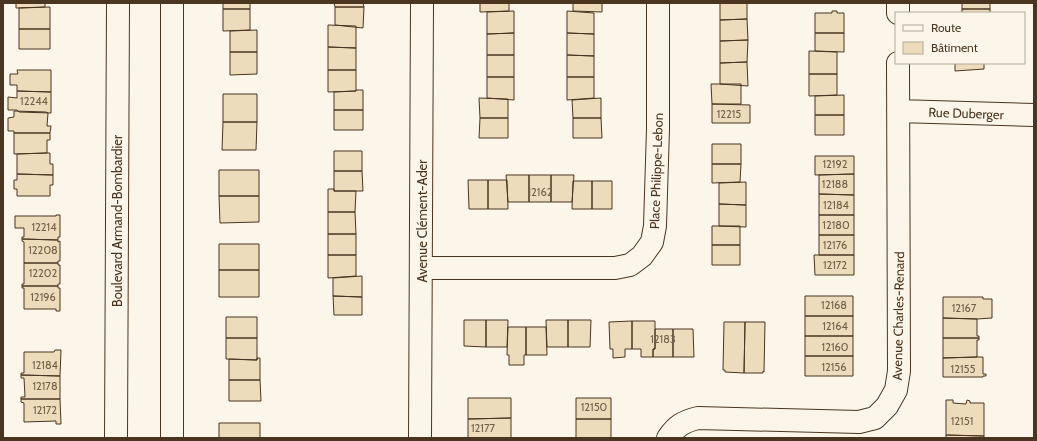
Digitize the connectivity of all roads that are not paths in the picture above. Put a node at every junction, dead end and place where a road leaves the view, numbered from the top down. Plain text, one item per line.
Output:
1 (118, 3) edge
2 (172, 3) edge
3 (422, 3) edge
4 (658, 3) edge
5 (898, 64) edge
6 (898, 111) junction
7 (1034, 115) edge
8 (422, 268) junction
9 (116, 438) edge
10 (172, 438) edge
11 (420, 438) edge
12 (668, 438) edge

1 - 9 street, Boulevard Armand-Bombardier
2 - 10 street
3 - 8 street, Avenue Clément-Ader
4 - 8 street, Place Philippe-Lebon
5 - 6 street, Avenue Charles-Renard
6 - 7 street, Rue Duberger
6 - 12 street, Avenue Charles-Renard
8 - 11 street, Avenue Clément-Ader

